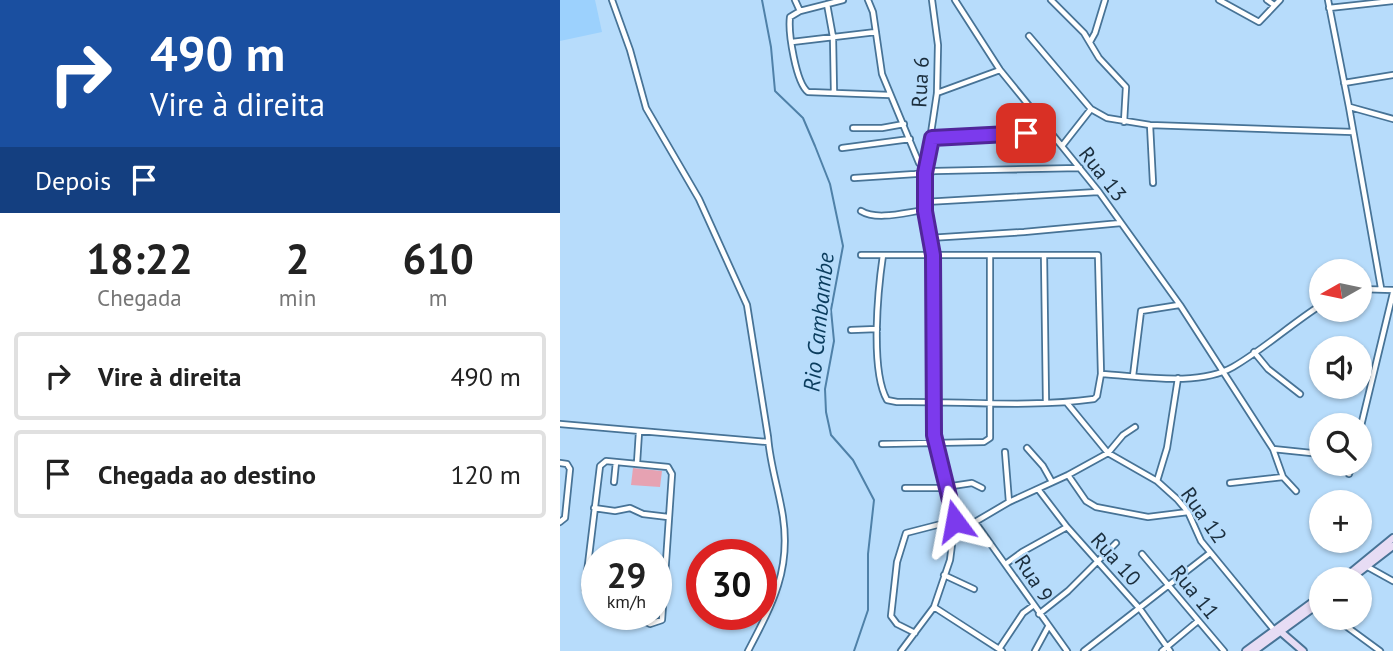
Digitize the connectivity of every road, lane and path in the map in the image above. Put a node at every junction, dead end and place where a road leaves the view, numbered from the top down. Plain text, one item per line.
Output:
1 (612, 0) edge
2 (795, 0) edge
3 (843, 0) edge
4 (869, 0) edge
5 (932, 0) edge
6 (955, 0) edge
7 (1051, 0) edge
8 (1105, 0) edge
9 (1219, 0) edge
10 (1267, 0) edge
11 (1280, 0) edge
12 (1328, 0) edge
13 (1393, 1) edge
14 (827, 4) junction
15 (1274, 5) junction
16 (1329, 8) junction
17 (800, 11) junction
18 (876, 32) junction
19 (1029, 36) dead end
20 (833, 37) junction
21 (792, 42) junction
22 (1090, 42) junction
23 (1000, 70) junction
24 (1393, 75) edge
25 (1345, 83) junction
26 (834, 93) junction
27 (937, 93) junction
28 (890, 94) junction
29 (1349, 107) junction
30 (1091, 109) junction
31 (1393, 119) edge
32 (1124, 122) junction
33 (904, 124) junction
34 (1150, 125) junction
35 (853, 128) dead end
36 (1050, 132) junction
37 (1353, 132) junction
38 (932, 138) junction
39 (910, 139) junction
40 (1062, 146) junction
41 (842, 148) dead end
42 (1080, 168) junction
43 (925, 171) junction
44 (854, 178) dead end
45 (1153, 183) dead end
46 (1098, 192) junction
47 (925, 202) junction
48 (861, 211) dead end
49 (925, 211) junction
50 (1122, 223) junction
51 (929, 238) junction
52 (861, 255) dead end
53 (883, 255) junction
54 (933, 255) junction
55 (1044, 255) junction
56 (990, 257) junction
57 (1372, 288) edge
58 (1381, 288) junction
59 (1393, 291) edge
60 (1180, 305) junction
61 (1309, 313) edge
62 (877, 328) junction
63 (851, 330) dead end
64 (1254, 352) junction
65 (1222, 371) junction
66 (1101, 374) junction
67 (1133, 376) junction
68 (1178, 378) junction
69 (1300, 394) dead end
70 (933, 401) junction
71 (1046, 402) junction
72 (1067, 402) junction
73 (989, 404) junction
74 (1364, 413) edge
75 (560, 424) edge
76 (1135, 427) dead end
77 (639, 432) junction
78 (769, 442) junction
79 (882, 444) dead end
80 (936, 444) junction
81 (1027, 448) dead end
82 (1273, 449) junction
83 (1005, 452) dead end
84 (1108, 453) junction
85 (1309, 453) edge
86 (616, 462) junction
87 (560, 463) edge
88 (637, 463) junction
89 (1068, 475) junction
90 (1283, 477) junction
91 (1157, 481) junction
92 (614, 482) dead end
93 (1052, 482) junction
94 (1230, 483) dead end
95 (947, 485) junction
96 (905, 488) dead end
97 (982, 488) dead end
98 (1038, 489) junction
99 (1296, 491) dead end
100 (1009, 502) junction
101 (594, 508) junction
102 (1188, 512) junction
103 (668, 517) junction
104 (955, 521) junction
105 (560, 522) edge
106 (975, 522) junction
107 (1067, 527) junction
108 (1393, 538) edge
109 (591, 539) edge
110 (667, 539) edge
111 (1116, 543) dead end
112 (1393, 546) edge
113 (1210, 553) junction
114 (1142, 554) dead end
115 (1007, 563) junction
116 (1098, 563) junction
117 (1366, 566) joint
118 (1358, 567) edge
119 (944, 575) junction
120 (1393, 581) edge
121 (1170, 585) junction
122 (974, 589) dead end
123 (1034, 605) junction
124 (1309, 606) edge
125 (934, 607) junction
126 (1140, 609) junction
127 (1309, 612) edge
128 (1039, 614) junction
129 (1198, 621) junction
130 (1048, 627) junction
131 (1351, 630) edge
132 (1277, 631) junction
133 (915, 633) junction
134 (1168, 649) edge
135 (904, 650) edge
136 (1000, 650) edge
137 (748, 651) edge
138 (1035, 651) edge
139 (1067, 651) edge
140 (1084, 651) edge
141 (1161, 651) edge
142 (1224, 651) edge
143 (1246, 651) edge
144 (1254, 651) edge
145 (1303, 651) edge
146 (1380, 651) edge

1 - 78 street
2 - 17 street
3 - 14 street
4 - 18 street
5 - 27 street, Rua 6
6 - 23 street, Rua 13
7 - 22 street
8 - 22 street
9 - 15 street
10 - 15 street
11 - 15 street
12 - 16 street
13 - 16 street
14 - 17 street
14 - 20 street
16 - 25 street
17 - 21 street
18 - 20 street
18 - 28 street
19 - 30 street
20 - 21 street
20 - 26 street
21 - 26 street
22 - 32 street
23 - 27 street
23 - 36 street, Rua 13
24 - 25 street
25 - 29 street
26 - 28 street
27 - 38 street, Rua 6
28 - 33 street
29 - 31 street
29 - 37 street
30 - 32 street
30 - 40 street
32 - 34 street
33 - 35 street
33 - 39 street
34 - 37 street
34 - 45 street
36 - 38 street
36 - 40 street, Rua 13
37 - 58 street
38 - 43 street, Rua 6
39 - 41 street
39 - 43 street
40 - 42 street, Rua 13
42 - 43 street
42 - 46 street, Rua 13
43 - 44 street
43 - 47 street, Rua 6
46 - 47 street
46 - 50 street, Rua 13
47 - 49 street, Rua 6
48 - 49 street
49 - 51 street, Rua 6
50 - 51 street
50 - 60 street, Rua 13
51 - 54 street, Rua 6
52 - 53 street
53 - 54 street
53 - 62 street
54 - 56 street
54 - 70 street, Rua 6
55 - 56 street
55 - 66 street
55 - 71 street
56 - 73 street
57 - 58 street
58 - 59 street
59 - 74 street
60 - 65 street, Rua 13
60 - 67 street
61 - 64 street
62 - 63 street
62 - 70 street
64 - 65 street
64 - 69 street
65 - 68 street
65 - 82 street, Rua 13
66 - 67 street
66 - 72 street
67 - 68 street
68 - 91 street
70 - 73 street
70 - 80 street, Rua 6
71 - 72 street
71 - 73 street
72 - 84 street, Rua 12
73 - 80 street
75 - 77 street
76 - 84 street
77 - 78 street
77 - 88 street
78 - 137 street
79 - 80 street
80 - 95 street, Rua 6
81 - 93 street
82 - 85 street
82 - 90 street, Rua 13
83 - 100 street
84 - 89 street
84 - 91 street, Rua 12
86 - 88 street
86 - 92 street
86 - 101 street
87 - 105 street
88 - 103 street
89 - 93 street
89 - 102 street
90 - 94 street
90 - 99 street
91 - 102 street, Rua 12
93 - 98 street
95 - 96 street
95 - 97 street
95 - 104 street, Rua 6
98 - 100 street
98 - 107 street, Rua 10
100 - 106 street
101 - 103 street
101 - 109 street
102 - 113 street, Rua 12
103 - 110 street
104 - 106 street
104 - 119 street, Rua 6
104 - 133 street
106 - 115 street, Rua 9
107 - 115 street
107 - 116 street, Rua 10
108 - 118 main road
111 - 116 street
112 - 117 main road
113 - 121 street
113 - 132 street, Rua 12
114 - 121 street, Rua 11
115 - 123 street, Rua 9
116 - 126 street, Rua 10
116 - 128 street
117 - 120 street
119 - 122 street
119 - 125 street, Rua 6
121 - 126 street
121 - 129 street, Rua 11
123 - 128 street, Rua 9
123 - 136 street
124 - 132 main road
125 - 133 street, Rua 6
125 - 136 street
126 - 134 street, Rua 10
126 - 140 street
127 - 132 main road
128 - 130 street, Rua 9
129 - 134 street
129 - 142 street, Rua 11
130 - 138 street
130 - 139 street, Rua 9
131 - 146 street
132 - 143 main road
132 - 144 main road
132 - 145 main road
133 - 135 street, Rua 6
134 - 141 street

